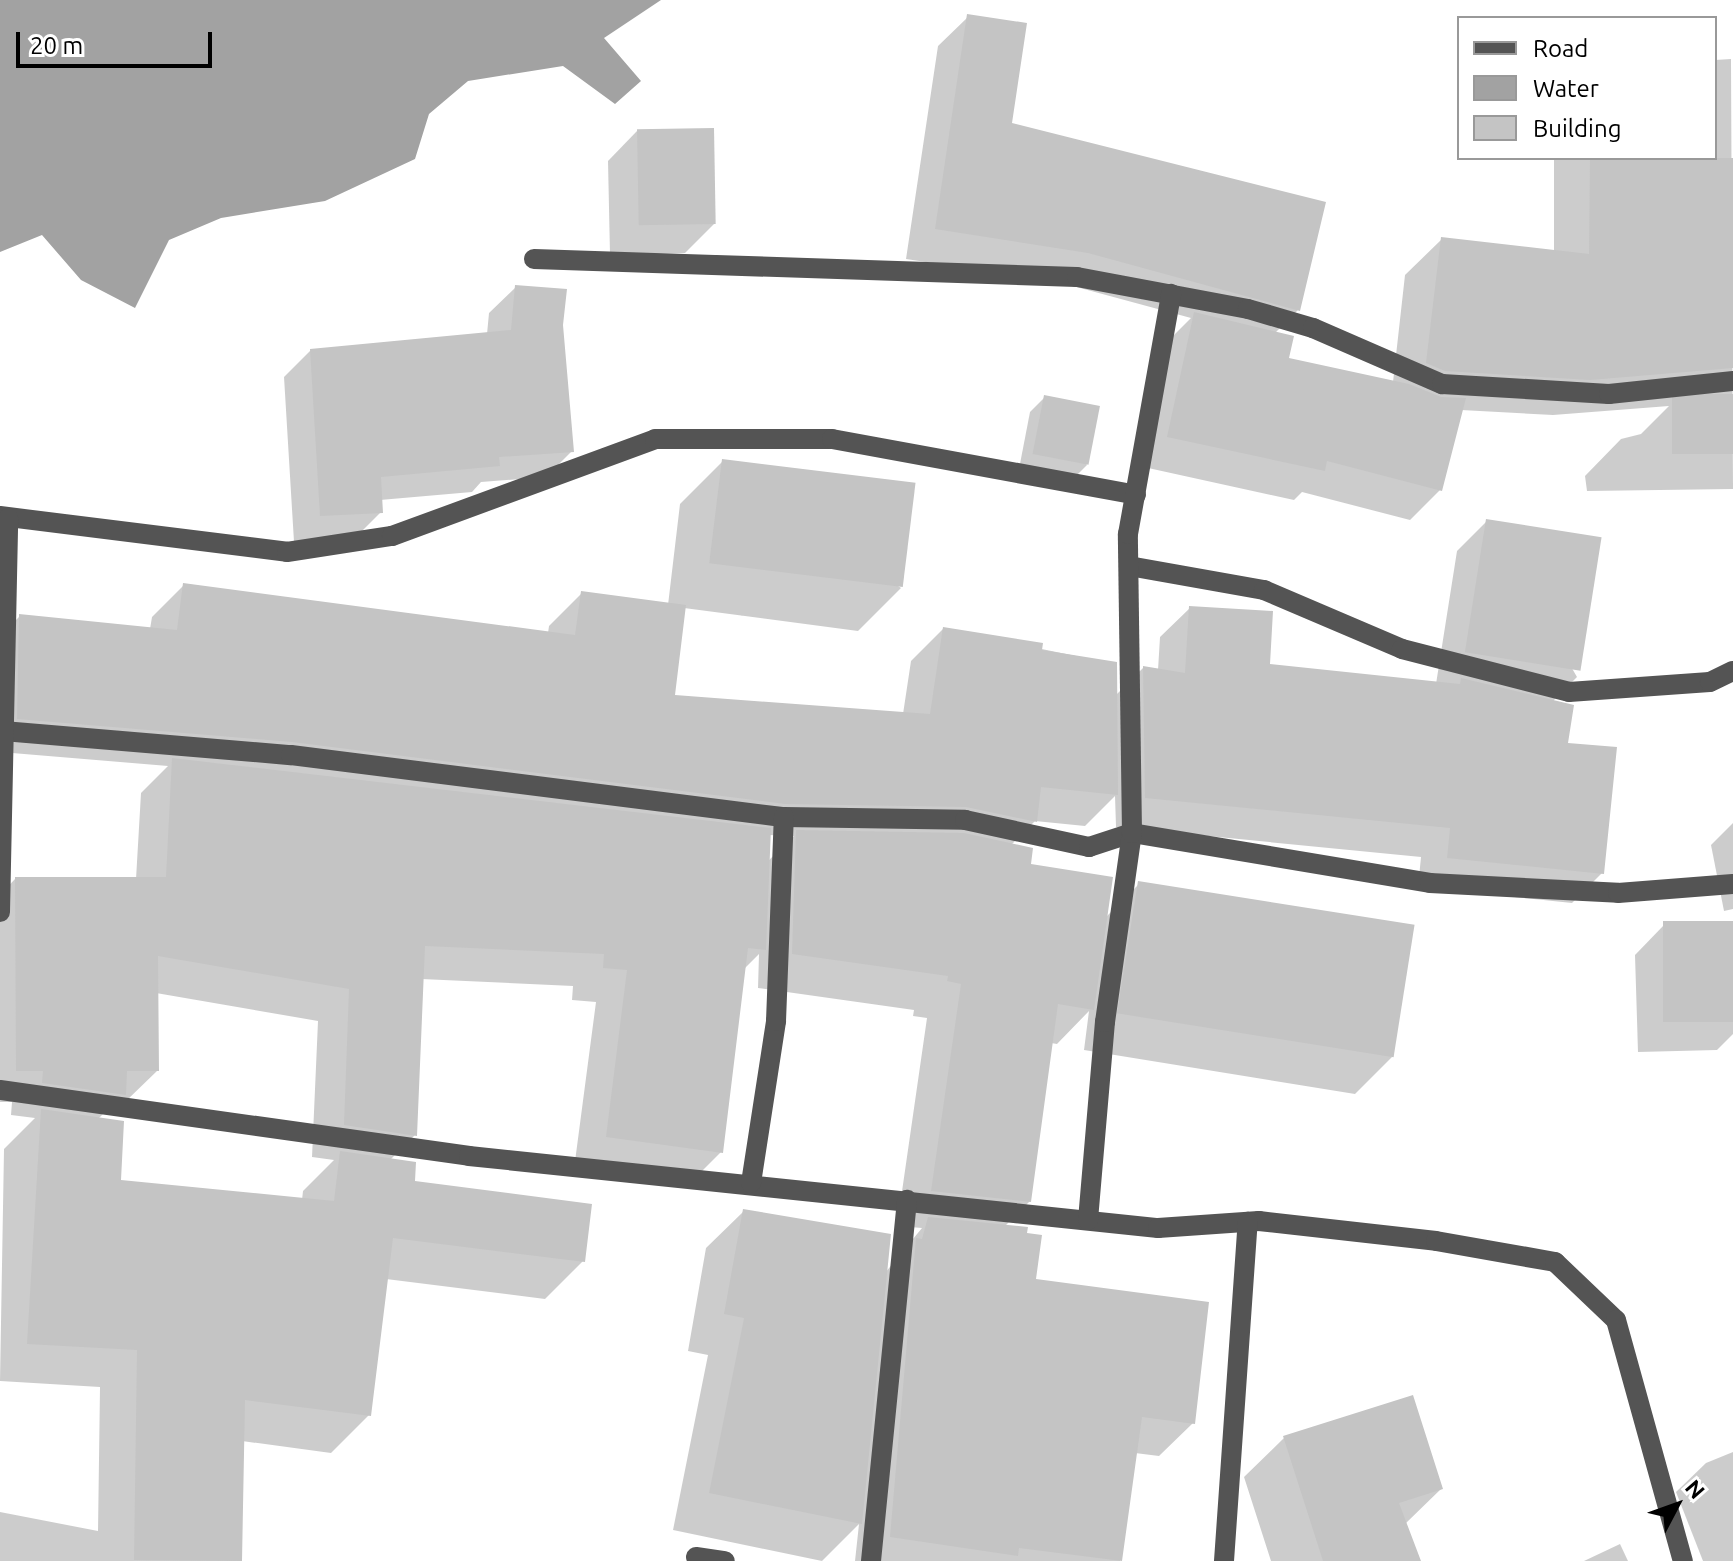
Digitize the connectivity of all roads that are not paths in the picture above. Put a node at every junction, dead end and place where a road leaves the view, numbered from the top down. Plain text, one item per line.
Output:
1 (534, 259) dead end
2 (1171, 294) junction
3 (1733, 381) edge
4 (1136, 495) junction
5 (4, 517) edge
6 (1129, 566) junction
7 (1733, 671) edge
8 (3, 731) junction
9 (784, 817) junction
10 (1132, 833) junction
11 (1733, 884) edge
12 (0, 912) edge
13 (0, 1090) edge
14 (751, 1183) junction
15 (907, 1200) junction
16 (1088, 1220) junction
17 (1248, 1222) junction
18 (696, 1557) dead end
19 (725, 1561) edge
20 (871, 1561) edge
21 (1224, 1561) edge
22 (1683, 1561) edge

1 - 2 street
2 - 3 street
2 - 4 street
4 - 5 street
4 - 6 street
5 - 8 street
6 - 7 street
6 - 10 street
8 - 9 street
8 - 12 street
9 - 10 street
9 - 14 street
10 - 11 street
10 - 16 street
13 - 14 street
14 - 15 street
15 - 16 street
15 - 20 street
16 - 17 street
17 - 21 street
17 - 22 street
18 - 19 street

